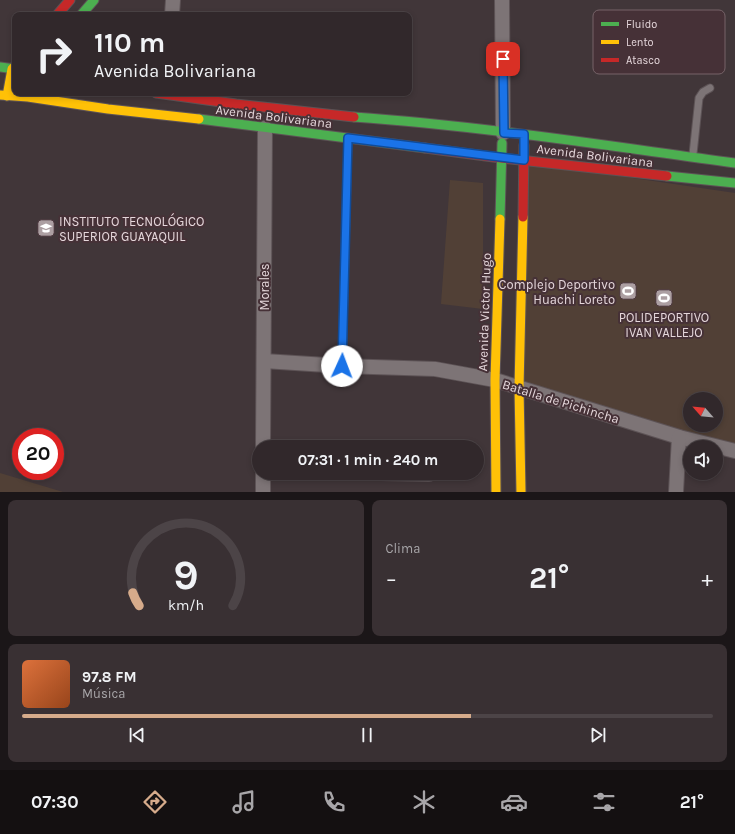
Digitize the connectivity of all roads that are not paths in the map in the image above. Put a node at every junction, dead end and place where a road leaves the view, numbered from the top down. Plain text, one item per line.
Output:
1 (70, 0) edge
2 (94, 0) edge
3 (173, 0) edge
4 (502, 0) edge
5 (60, 12) edge
6 (84, 12) edge
7 (172, 12) edge
8 (0, 67) edge
9 (12, 68) edge
10 (12, 73) edge
11 (710, 88) dead end
12 (3, 95) edge
13 (34, 96) edge
14 (186, 96) edge
15 (265, 128) junction
16 (504, 133) junction
17 (524, 134) junction
18 (348, 138) junction
19 (501, 158) junction
20 (693, 158) junction
21 (524, 160) junction
22 (735, 164) edge
23 (735, 183) edge
24 (264, 361) junction
25 (342, 366) junction
26 (495, 380) junction
27 (519, 388) junction
28 (679, 437) junction
29 (263, 440) edge
30 (735, 451) edge
31 (263, 480) edge
32 (263, 492) edge
33 (496, 492) edge
34 (521, 492) edge
35 (676, 492) edge

1 - 5 main road
2 - 6 main road
3 - 7 street
4 - 16 street
8 - 9 main road
10 - 12 main road
11 - 20 lane
13 - 15 main road, Avenida Bolivariana
14 - 16 main road, Avenida Bolivariana
15 - 18 main road, Avenida Bolivariana
15 - 24 street, Morales
16 - 17 main road, Avenida Bolivariana
16 - 19 main road, Avenida Victor Hugo
17 - 20 main road, Avenida Bolivariana
17 - 21 main road
18 - 19 main road, Avenida Bolivariana
18 - 25 lane
19 - 21 main road, Avenida Bolivariana
19 - 26 main road, Avenida Victor Hugo
20 - 22 main road, Avenida Bolivariana
21 - 23 main road, Avenida Bolivariana
21 - 27 main road
24 - 25 street, Batalla de Pichincha
24 - 29 street, Morales
25 - 26 street, Batalla de Pichincha
26 - 27 street, Batalla de Pichincha
26 - 33 main road, Avenida Victor Hugo
27 - 28 street, Batalla de Pichincha
27 - 34 main road
28 - 30 street, Batalla de Pichincha
28 - 35 street
31 - 32 street

